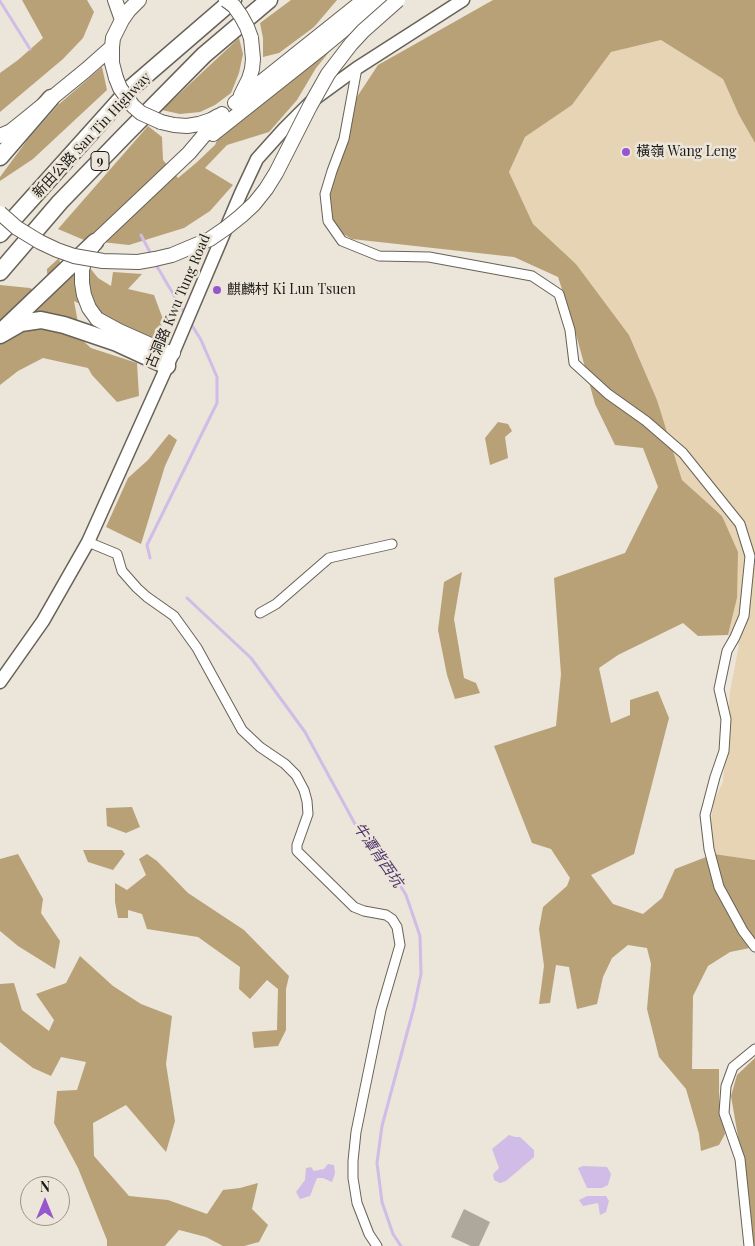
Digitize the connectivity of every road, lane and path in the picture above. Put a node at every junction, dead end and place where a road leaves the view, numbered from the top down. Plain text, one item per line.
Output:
1 (115, 0) edge
2 (139, 0) edge
3 (226, 0) edge
4 (233, 0) edge
5 (268, 0) edge
6 (364, 0) edge
7 (380, 0) edge
8 (398, 0) edge
9 (463, 0) edge
10 (122, 20) junction
11 (112, 47) junction
12 (356, 68) junction
13 (51, 98) junction
14 (235, 103) junction
15 (222, 114) junction
16 (0, 136) edge
17 (189, 153) junction
18 (0, 157) edge
19 (0, 213) edge
20 (0, 234) edge
21 (94, 242) junction
22 (0, 272) edge
23 (0, 334) edge
24 (170, 359) junction
25 (88, 542) junction
26 (392, 544) dead end
27 (260, 613) dead end
28 (0, 682) edge
29 (755, 947) edge
30 (755, 1049) edge
31 (377, 1246) edge
32 (749, 1246) edge

1 - 10 main road
2 - 10 main road
3 - 14 main road, bridge
4 - 20 highway, 新田公路 San Tin Highway / 9
5 - 22 highway, 新田公路 San Tin Highway / 9
6 - 14 main road
7 - 17 main road
8 - 19 main road, bridge
9 - 12 street, 古洞路 Kwu Tung Road
10 - 11 main road
11 - 13 main road
11 - 15 main road, bridge
12 - 24 street, 古洞路 Kwu Tung Road
12 - 29 street
13 - 16 main road
13 - 18 highway
14 - 15 main road
15 - 17 main road
17 - 21 main road
21 - 23 highway
21 - 24 main road
23 - 24 highway
24 - 25 street, 古洞路 Kwu Tung Road
25 - 28 street, 古洞路 Kwu Tung Road
25 - 31 street
26 - 27 street
30 - 32 street

